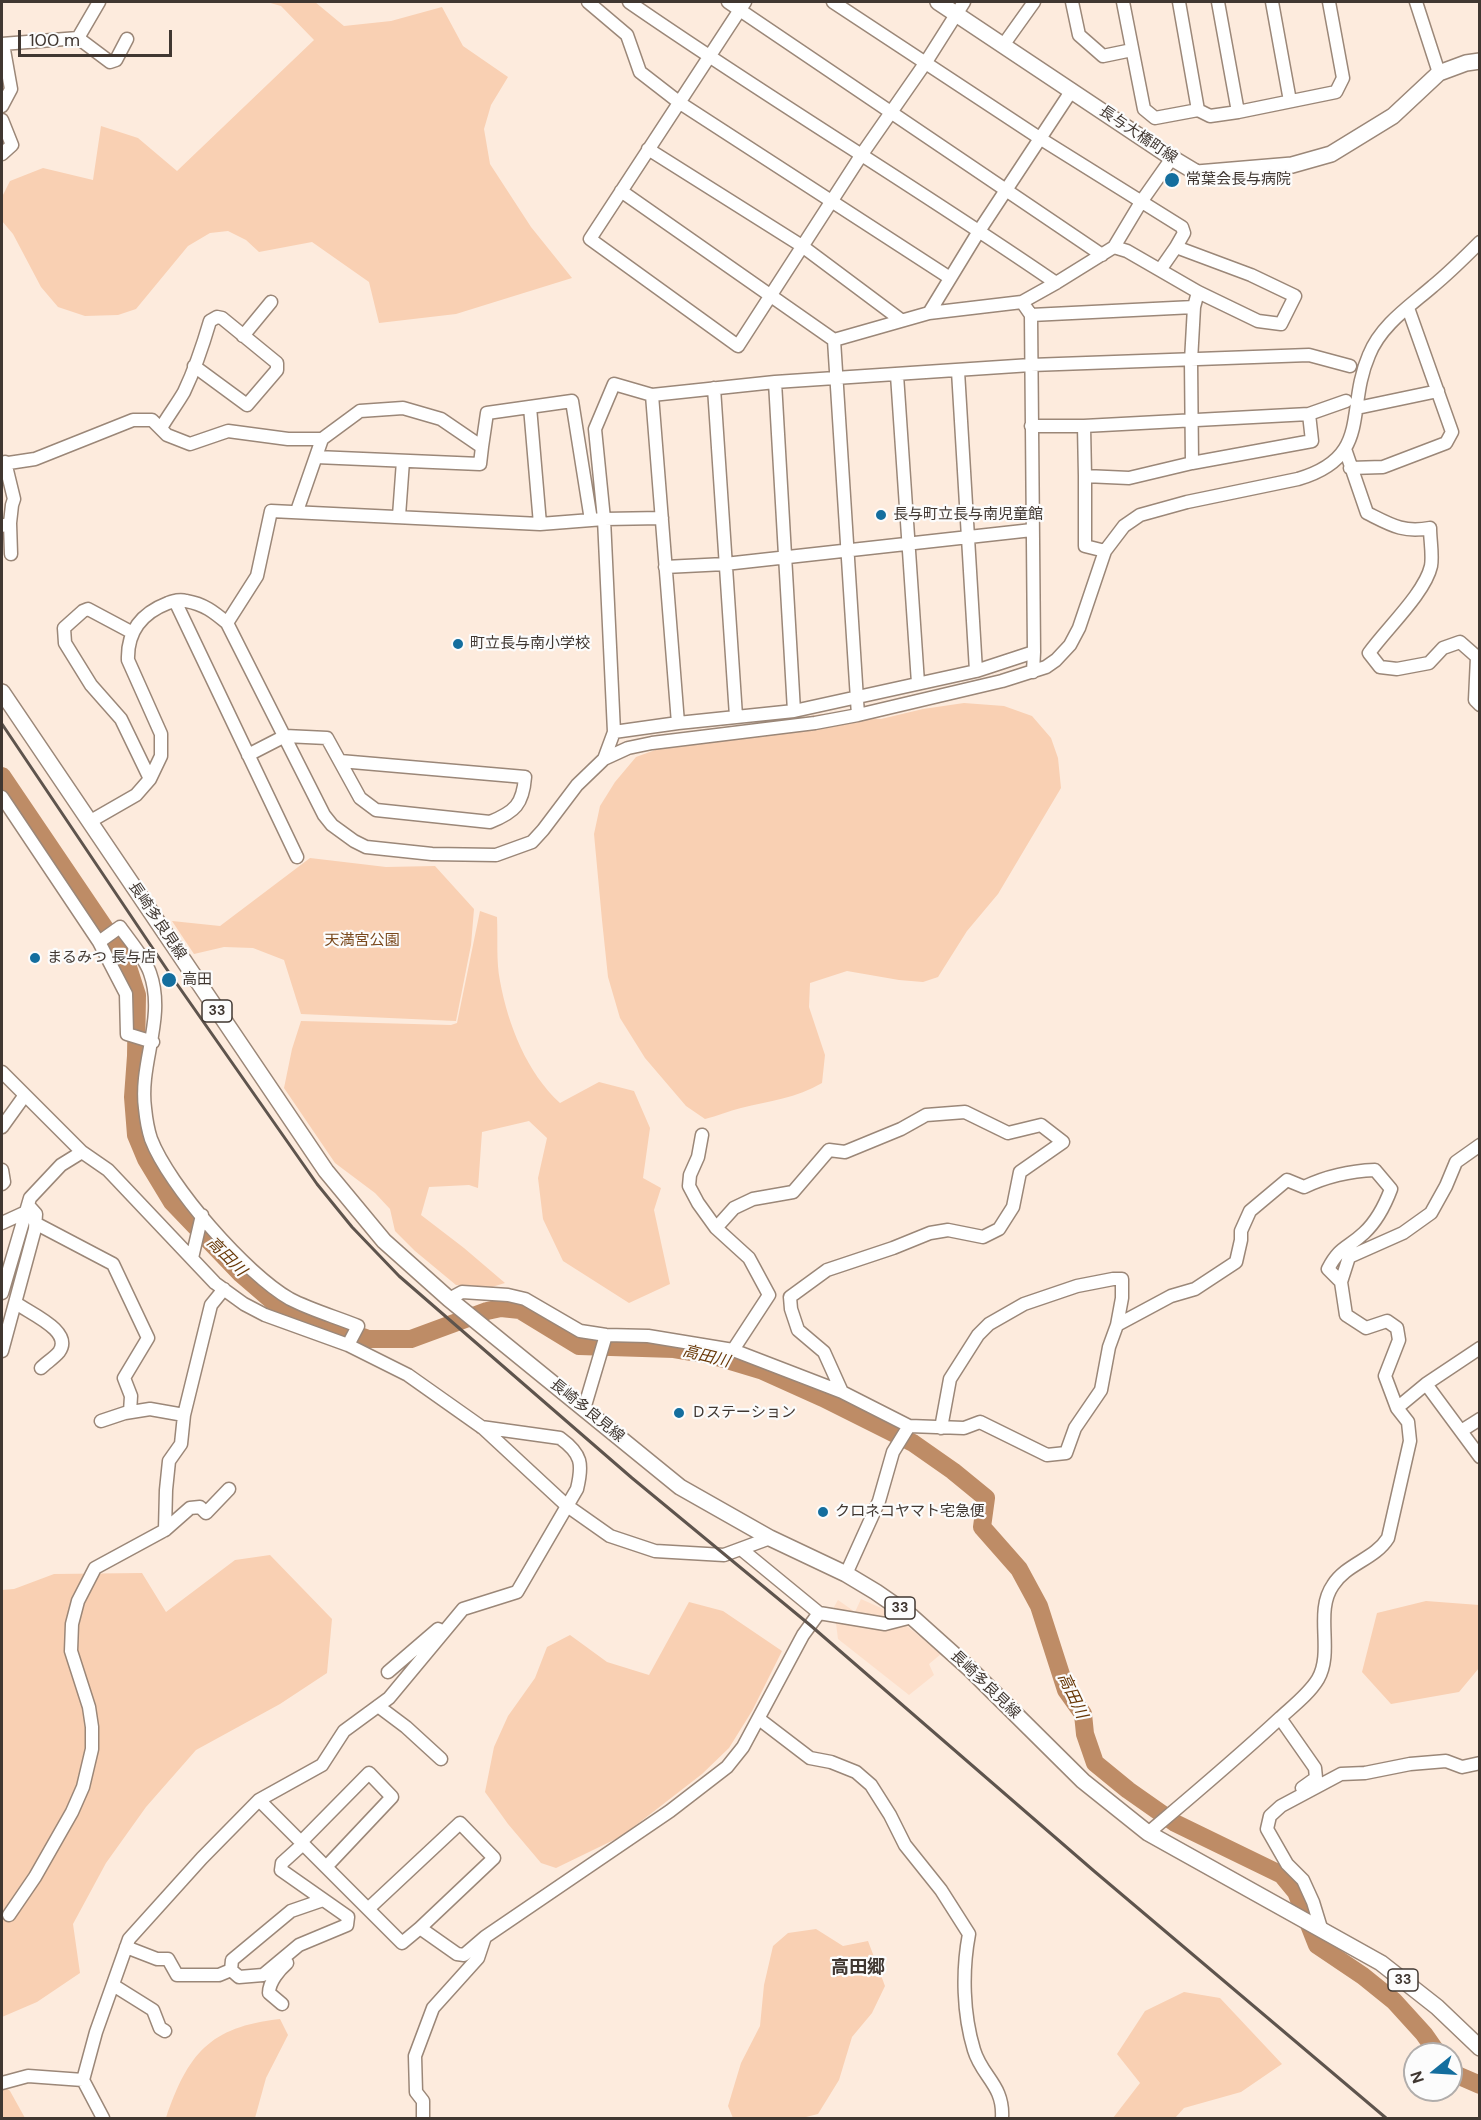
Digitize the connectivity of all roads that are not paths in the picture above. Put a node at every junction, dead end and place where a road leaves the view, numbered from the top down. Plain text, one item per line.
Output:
1 (99, 2) edge
2 (588, 2) edge
3 (629, 2) edge
4 (728, 2) edge
5 (833, 2) edge
6 (938, 2) edge
7 (1034, 2) edge
8 (1072, 2) edge
9 (1123, 2) edge
10 (1179, 2) edge
11 (1218, 2) edge
12 (1272, 2) edge
13 (1329, 2) edge
14 (1416, 2) edge
15 (742, 5) edge
16 (959, 7) edge
17 (78, 38) junction
18 (127, 39) dead end
19 (2, 44) edge
20 (1004, 44) junction
21 (1132, 50) junction
22 (708, 56) junction
23 (1479, 61) edge
24 (926, 62) junction
25 (1439, 73) junction
26 (1072, 90) junction
27 (1290, 101) junction
28 (680, 103) junction
29 (2, 106) edge
30 (1198, 110) junction
31 (891, 112) junction
32 (1238, 112) junction
33 (2, 120) edge
34 (1041, 139) junction
35 (648, 149) junction
36 (2, 154) edge
37 (862, 154) junction
38 (1172, 158) junction
39 (1007, 190) junction
40 (621, 191) junction
41 (831, 201) junction
42 (1141, 202) junction
43 (979, 231) junction
44 (1479, 242) edge
45 (802, 246) junction
46 (1114, 247) junction
47 (1176, 247) junction
48 (1102, 255) junction
49 (1160, 270) junction
50 (950, 278) junction
51 (1056, 284) junction
52 (1198, 292) junction
53 (770, 295) junction
54 (271, 302) dead end
55 (1022, 302) junction
56 (1194, 307) junction
57 (1408, 308) junction
58 (929, 313) junction
59 (1030, 315) junction
60 (901, 320) junction
61 (243, 336) junction
62 (834, 340) junction
63 (1191, 361) junction
64 (1031, 365) junction
65 (194, 366) junction
66 (1350, 366) dead end
67 (958, 371) junction
68 (897, 375) junction
69 (836, 378) junction
70 (775, 382) junction
71 (714, 388) junction
72 (1438, 391) junction
73 (652, 395) junction
74 (1351, 404) junction
75 (530, 407) junction
76 (1309, 414) junction
77 (1192, 420) junction
78 (1031, 426) junction
79 (1084, 426) junction
80 (161, 428) junction
81 (322, 439) junction
82 (482, 447) junction
83 (1345, 450) junction
84 (316, 457) junction
85 (403, 461) junction
86 (3, 463) edge
87 (1192, 464) junction
88 (1350, 468) junction
89 (1084, 476) junction
90 (297, 511) junction
91 (399, 516) junction
92 (662, 518) junction
93 (597, 520) junction
94 (6, 524) edge
95 (540, 524) junction
96 (1032, 530) junction
97 (969, 536) junction
98 (908, 543) junction
99 (848, 551) junction
100 (1105, 551) junction
101 (11, 554) dead end
102 (785, 558) junction
103 (725, 564) junction
104 (665, 567) junction
105 (175, 601) junction
106 (227, 623) junction
107 (133, 633) junction
108 (1034, 652) junction
109 (976, 671) junction
110 (1032, 672) junction
111 (918, 683) junction
112 (2, 692) edge
113 (856, 696) junction
114 (1479, 705) edge
115 (794, 711) junction
116 (858, 715) junction
117 (736, 716) junction
118 (678, 723) junction
119 (614, 732) junction
120 (285, 736) junction
121 (248, 755) junction
122 (604, 759) junction
123 (340, 761) junction
124 (150, 779) junction
125 (2, 797) edge
126 (89, 822) junction
127 (297, 857) dead end
128 (99, 942) junction
129 (153, 1042) junction
130 (2, 1072) edge
131 (25, 1095) junction
132 (2, 1127) edge
133 (702, 1135) dead end
134 (1479, 1145) edge
135 (82, 1152) junction
136 (2, 1170) edge
137 (2, 1184) edge
138 (27, 1208) junction
139 (202, 1215) junction
140 (2, 1223) edge
141 (35, 1223) junction
142 (717, 1228) junction
143 (192, 1258) junction
144 (1341, 1282) junction
145 (224, 1288) junction
146 (2, 1293) edge
147 (454, 1302) junction
148 (16, 1303) junction
149 (1117, 1325) junction
150 (606, 1335) junction
151 (349, 1343) junction
152 (1479, 1348) edge
153 (733, 1350) junction
154 (2, 1352) edge
155 (41, 1368) dead end
156 (1426, 1384) junction
157 (842, 1392) junction
158 (1397, 1408) junction
159 (584, 1409) junction
160 (130, 1412) junction
161 (184, 1414) junction
162 (1479, 1419) edge
163 (101, 1421) dead end
164 (481, 1427) junction
165 (907, 1428) junction
166 (941, 1428) junction
167 (1461, 1431) junction
168 (1479, 1458) edge
169 (229, 1489) dead end
170 (566, 1505) junction
171 (165, 1530) junction
172 (770, 1538) junction
173 (741, 1549) junction
174 (846, 1574) junction
175 (819, 1613) junction
176 (912, 1617) junction
177 (444, 1633) junction
178 (388, 1672) dead end
179 (378, 1706) junction
180 (1280, 1718) junction
181 (759, 1719) junction
182 (441, 1759) dead end
183 (1479, 1763) edge
184 (259, 1800) junction
185 (1281, 1806) junction
186 (1153, 1829) junction
187 (302, 1843) junction
188 (326, 1867) junction
189 (323, 1900) junction
190 (368, 1909) junction
191 (9, 1915) dead end
192 (1319, 1927) junction
193 (420, 1928) junction
194 (485, 1937) junction
195 (303, 1944) junction
196 (126, 1947) junction
197 (231, 1970) junction
198 (113, 1985) junction
199 (282, 2004) dead end
200 (165, 2031) dead end
201 (1479, 2048) edge
202 (83, 2080) junction
203 (2, 2083) edge
204 (103, 2118) edge
205 (423, 2118) edge
206 (1002, 2118) edge

1 - 17 street
2 - 28 street
3 - 22 street
4 - 15 street
5 - 24 street
6 - 16 main road, 長与大橋町線
7 - 20 street
8 - 21 street
9 - 21 street
10 - 30 street
11 - 32 street
12 - 27 street
13 - 27 street
14 - 25 street
15 - 22 street
15 - 31 street
16 - 20 main road, 長与大橋町線
16 - 24 street
17 - 18 street
17 - 19 street
19 - 29 street
20 - 26 main road, 長与大橋町線
21 - 30 street
22 - 28 street
22 - 37 street
23 - 25 main road, 長与大橋町線
24 - 31 street
24 - 34 street
25 - 38 main road, 長与大橋町線
26 - 34 street
26 - 38 main road, 長与大橋町線
27 - 32 street
28 - 35 street
28 - 41 street
30 - 32 street
31 - 37 street
31 - 39 street
33 - 36 street
34 - 39 street
34 - 42 street
35 - 40 street
35 - 45 street
37 - 41 street
37 - 43 street
38 - 42 street
39 - 43 street
39 - 48 street
40 - 53 street
40 - 53 street
41 - 45 street
41 - 50 street
42 - 46 street
42 - 47 street
43 - 50 street
43 - 51 street
44 - 57 street
45 - 53 street
45 - 60 street
46 - 48 street
46 - 49 street
47 - 49 street
47 - 52 street
48 - 51 street
49 - 52 street
50 - 58 street
51 - 55 street
52 - 56 street
53 - 62 street
54 - 61 street
55 - 58 street
55 - 59 street
56 - 59 street
56 - 63 street
57 - 72 street
57 - 74 street
58 - 60 street
59 - 64 street
60 - 62 street
61 - 65 street
61 - 65 street
62 - 69 street
63 - 64 street
63 - 66 street
63 - 77 street
64 - 67 street
64 - 78 street
65 - 80 street
67 - 68 street
67 - 97 street
68 - 69 street
68 - 98 street
69 - 70 street
69 - 99 street
70 - 71 street
70 - 102 street
71 - 73 street
71 - 103 street
72 - 74 street
72 - 88 street
73 - 92 street
73 - 93 street
74 - 76 street
74 - 83 street
75 - 82 street
75 - 93 street
75 - 95 street
76 - 77 street
76 - 87 street
77 - 79 street
77 - 87 street
78 - 79 street
78 - 96 street
79 - 89 street
80 - 81 street
80 - 86 street
81 - 82 street
81 - 84 street
82 - 85 street
83 - 88 street
83 - 100 street
84 - 85 street
84 - 90 street
85 - 91 street
86 - 94 street
87 - 89 street
88 - 114 street
89 - 100 street
90 - 91 street
90 - 106 street
91 - 95 street
92 - 93 street
92 - 104 street
93 - 95 street
93 - 119 street
94 - 101 street
96 - 97 street
96 - 108 street
97 - 98 street
97 - 109 street
98 - 99 street
98 - 111 street
99 - 102 street
99 - 113 street
100 - 110 street
102 - 103 street
102 - 115 street
103 - 104 street
103 - 117 street
104 - 118 street
105 - 106 street
105 - 107 street
105 - 121 street
106 - 120 street
107 - 124 street
107 - 124 street
108 - 109 street
108 - 110 street
109 - 111 street
110 - 116 street
111 - 113 street
112 - 126 main road, 長崎多良見線 / 33
113 - 115 street
113 - 116 street
115 - 117 street
116 - 122 street
117 - 118 street
118 - 119 street
119 - 122 street
120 - 121 street
120 - 122 street
120 - 123 street
121 - 127 street
123 - 123 street
124 - 126 street
125 - 128 street
126 - 147 main road, 長崎多良見線 / 33
128 - 129 street
128 - 129 street
129 - 139 street
130 - 131 street
131 - 132 street
131 - 135 street
133 - 142 street
134 - 144 street
135 - 138 street
135 - 143 street
136 - 137 street
138 - 140 street
138 - 141 street
138 - 146 street
139 - 143 street
139 - 151 street
141 - 148 street
141 - 160 street
142 - 153 street
142 - 157 street
143 - 145 street
144 - 149 street
144 - 158 street
145 - 151 street
145 - 161 street
147 - 150 street
147 - 159 main road, 長崎多良見線 / 33
148 - 154 street
148 - 155 street
149 - 166 street
149 - 166 street
150 - 153 street
150 - 159 street
151 - 164 street
152 - 156 street
153 - 157 street
156 - 158 street
156 - 167 street
157 - 165 street
158 - 180 street
159 - 172 main road, 長崎多良見線 / 33
160 - 161 street
160 - 163 street
161 - 171 street
162 - 167 street
164 - 170 street
164 - 170 street
165 - 166 street
165 - 174 street
167 - 168 street
169 - 171 street
170 - 173 street
170 - 177 street
171 - 191 street
172 - 173 street
172 - 174 main road, 長崎多良見線 / 33
173 - 175 street
174 - 176 main road, 長崎多良見線 / 33
175 - 176 street
175 - 181 street
176 - 186 main road, 長崎多良見線 / 33
177 - 178 street
177 - 179 street
179 - 182 street
179 - 184 street
180 - 185 street
180 - 186 street
181 - 194 street
181 - 206 street
183 - 185 street
184 - 187 street
184 - 196 street
185 - 192 street
186 - 192 main road, 長崎多良見線 / 33
187 - 188 street
187 - 188 street
187 - 189 street
188 - 190 street
189 - 195 street
189 - 197 street
190 - 193 street
190 - 193 street
192 - 201 main road, 長崎多良見線 / 33
193 - 194 street
194 - 205 street
195 - 197 street
195 - 199 street
196 - 197 street
196 - 198 street
198 - 200 street
198 - 202 street
202 - 203 street
202 - 204 street

